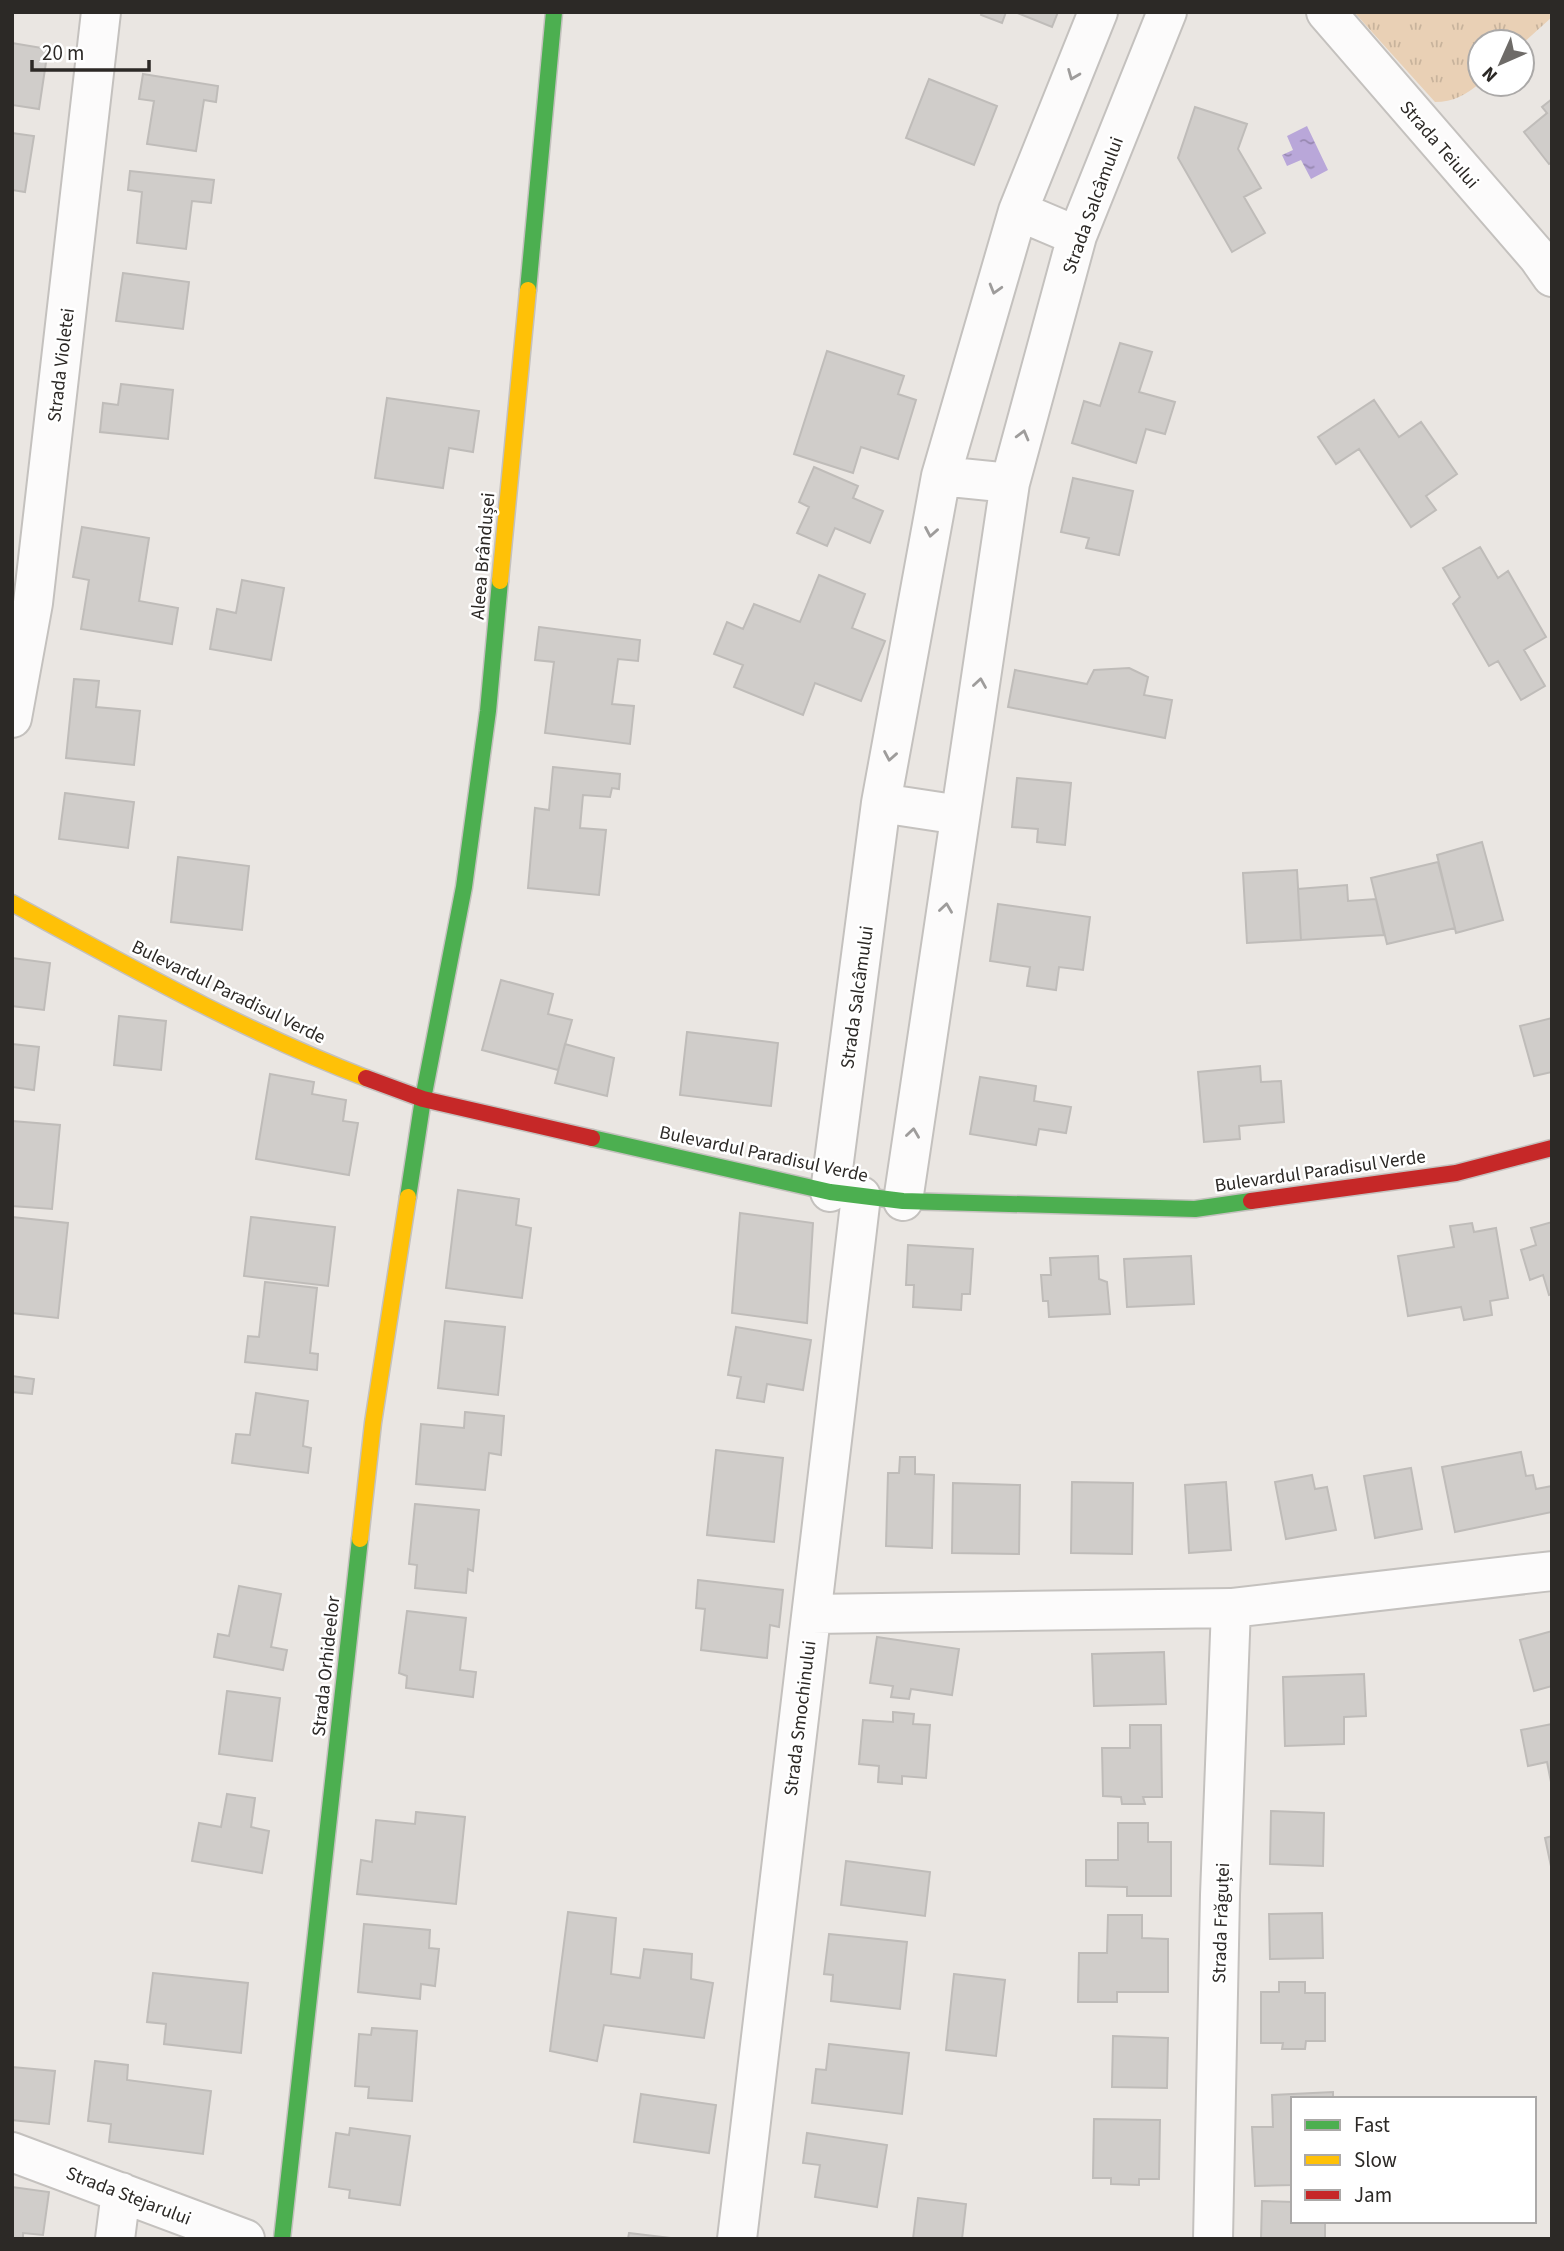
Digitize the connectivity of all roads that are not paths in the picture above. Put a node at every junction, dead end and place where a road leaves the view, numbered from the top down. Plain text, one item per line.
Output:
1 (102, 12) edge
2 (554, 12) edge
3 (1098, 12) edge
4 (1167, 12) edge
5 (1326, 12) edge
6 (1017, 211) junction
7 (1077, 236) junction
8 (1552, 277) edge
9 (941, 476) junction
10 (1010, 483) junction
11 (12, 718) edge
12 (881, 803) junction
13 (960, 815) junction
14 (12, 903) edge
15 (423, 1099) junction
16 (1552, 1148) edge
17 (846, 1194) junction
18 (903, 1201) junction
19 (1552, 1571) edge
20 (1231, 1608) junction
21 (812, 1614) junction
22 (12, 2152) edge
23 (121, 2192) junction
24 (115, 2239) edge
25 (245, 2239) edge
26 (282, 2239) edge
27 (737, 2239) edge
28 (1213, 2239) edge

1 - 11 street, Strada Violetei
2 - 15 street, Aleea Brândușei
3 -> 6 street, Strada Salcâmului
4 - 7 street, Strada Salcâmului
5 - 8 street, Strada Teiului
6 - 7 street
6 -> 9 street, Strada Salcâmului
10 -> 7 street, Strada Salcâmului
9 - 10 street
9 -> 12 street, Strada Salcâmului
13 -> 10 street, Strada Salcâmului
12 - 13 street
12 - 17 street, Strada Salcâmului
18 -> 13 street, Strada Salcâmului
14 - 15 street, Bulevardul Paradisul Verde
15 - 17 street, Bulevardul Paradisul Verde
15 - 26 street, Strada Orhideelor
16 - 18 street, Bulevardul Paradisul Verde
17 - 18 street, Bulevardul Paradisul Verde
17 - 21 street, Strada Smochinului
19 - 20 street
20 - 21 street
20 - 28 street, Strada Frăguței
21 - 27 street, Strada Smochinului
22 - 23 street, Strada Stejarului
23 - 24 street
23 - 25 street, Strada Stejarului

